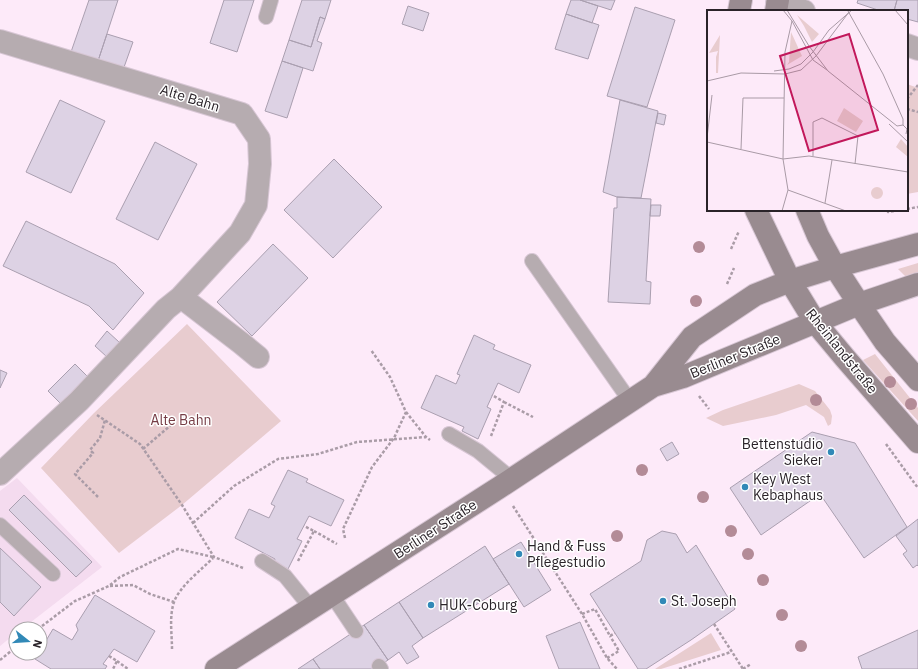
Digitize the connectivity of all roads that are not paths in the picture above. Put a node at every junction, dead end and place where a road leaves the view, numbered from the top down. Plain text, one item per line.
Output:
1 (271, 0) edge
2 (741, 0) edge
3 (777, 5) edge
4 (739, 10) edge
5 (800, 10) edge
6 (266, 17) dead end
7 (0, 41) edge
8 (908, 45) edge
9 (918, 48) edge
10 (756, 211) edge
11 (807, 211) edge
12 (918, 244) edge
13 (532, 261) dead end
14 (835, 267) junction
15 (790, 281) junction
16 (918, 284) edge
17 (181, 297) junction
18 (859, 304) junction
19 (815, 322) junction
20 (258, 357) dead end
21 (918, 380) edge
22 (653, 386) junction
23 (630, 401) junction
24 (449, 434) dead end
25 (918, 442) edge
26 (0, 474) edge
27 (506, 483) junction
28 (0, 525) edge
29 (262, 561) dead end
30 (53, 574) dead end
31 (332, 595) junction
32 (311, 608) junction
33 (356, 631) dead end
34 (216, 669) edge

1 - 6 lane
2 - 4 main road
3 - 5 street
7 - 17 street, Alte Bahn
8 - 9 street
10 - 15 main road, Rheinlandstraße
11 - 14 main road
12 - 14 main road, Berliner Straße
13 - 23 lane
14 - 15 main road, Berliner Straße
14 - 18 main road
15 - 19 main road, Rheinlandstraße
15 - 22 main road, Berliner Straße
16 - 18 main road, Berliner Straße
17 - 20 street
17 - 26 street, Alte Bahn
18 - 19 main road, Berliner Straße
18 - 21 main road
19 - 22 main road, Berliner Straße
19 - 25 main road, Rheinlandstraße
22 - 23 main road, Berliner Straße
23 - 27 main road, Berliner Straße
24 - 27 lane
27 - 31 main road, Berliner Straße
28 - 30 lane
29 - 32 lane
31 - 32 main road, Berliner Straße
31 - 33 lane
32 - 34 main road, Berliner Straße

